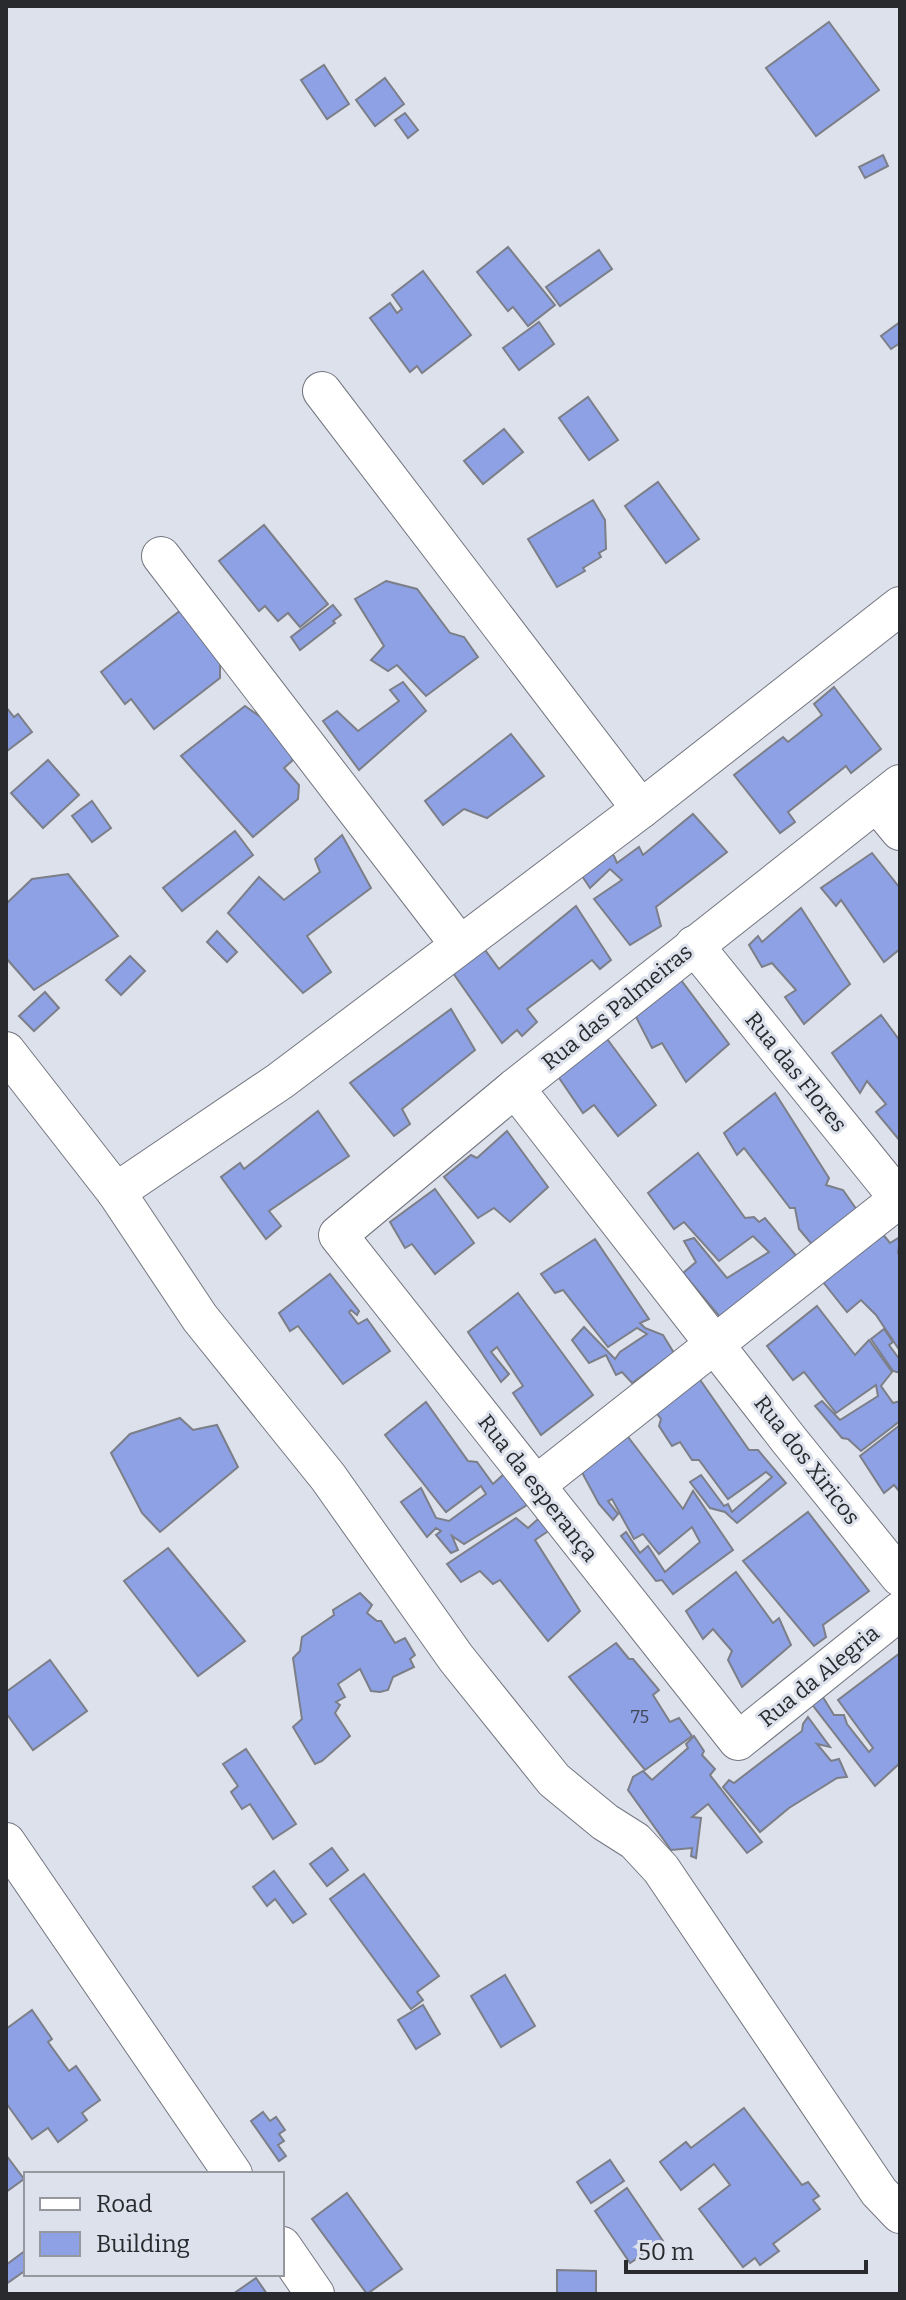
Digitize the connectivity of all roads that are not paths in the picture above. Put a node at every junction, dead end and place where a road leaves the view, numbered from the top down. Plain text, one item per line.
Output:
1 (322, 391) dead end
2 (161, 556) dead end
3 (900, 606) edge
4 (892, 806) edge
5 (641, 809) junction
6 (459, 944) junction
7 (694, 945) junction
8 (6, 1051) edge
9 (515, 1088) junction
10 (116, 1192) junction
11 (900, 1199) edge
12 (338, 1235) joint
13 (714, 1343) junction
14 (536, 1485) junction
15 (900, 1577) edge
16 (900, 1611) edge
17 (738, 1741) joint
18 (6, 1842) edge
19 (232, 2172) edge
20 (900, 2214) edge
21 (284, 2249) edge
22 (315, 2294) edge

1 - 5 street
2 - 6 street
3 - 5 street
4 - 7 street, Rua das Palmeiras
5 - 6 street
6 - 10 street
7 - 9 street, Rua das Palmeiras
7 - 11 street, Rua das Flores
8 - 10 street
9 - 12 street, Rua das Palmeiras
9 - 13 street, Rua dos Xiricos
10 - 20 street
11 - 13 street
12 - 14 street, Rua da esperança
13 - 14 street
13 - 15 street, Rua dos Xiricos
14 - 17 street, Rua da esperança
16 - 17 street, Rua da Alegria
18 - 19 street
21 - 22 street

